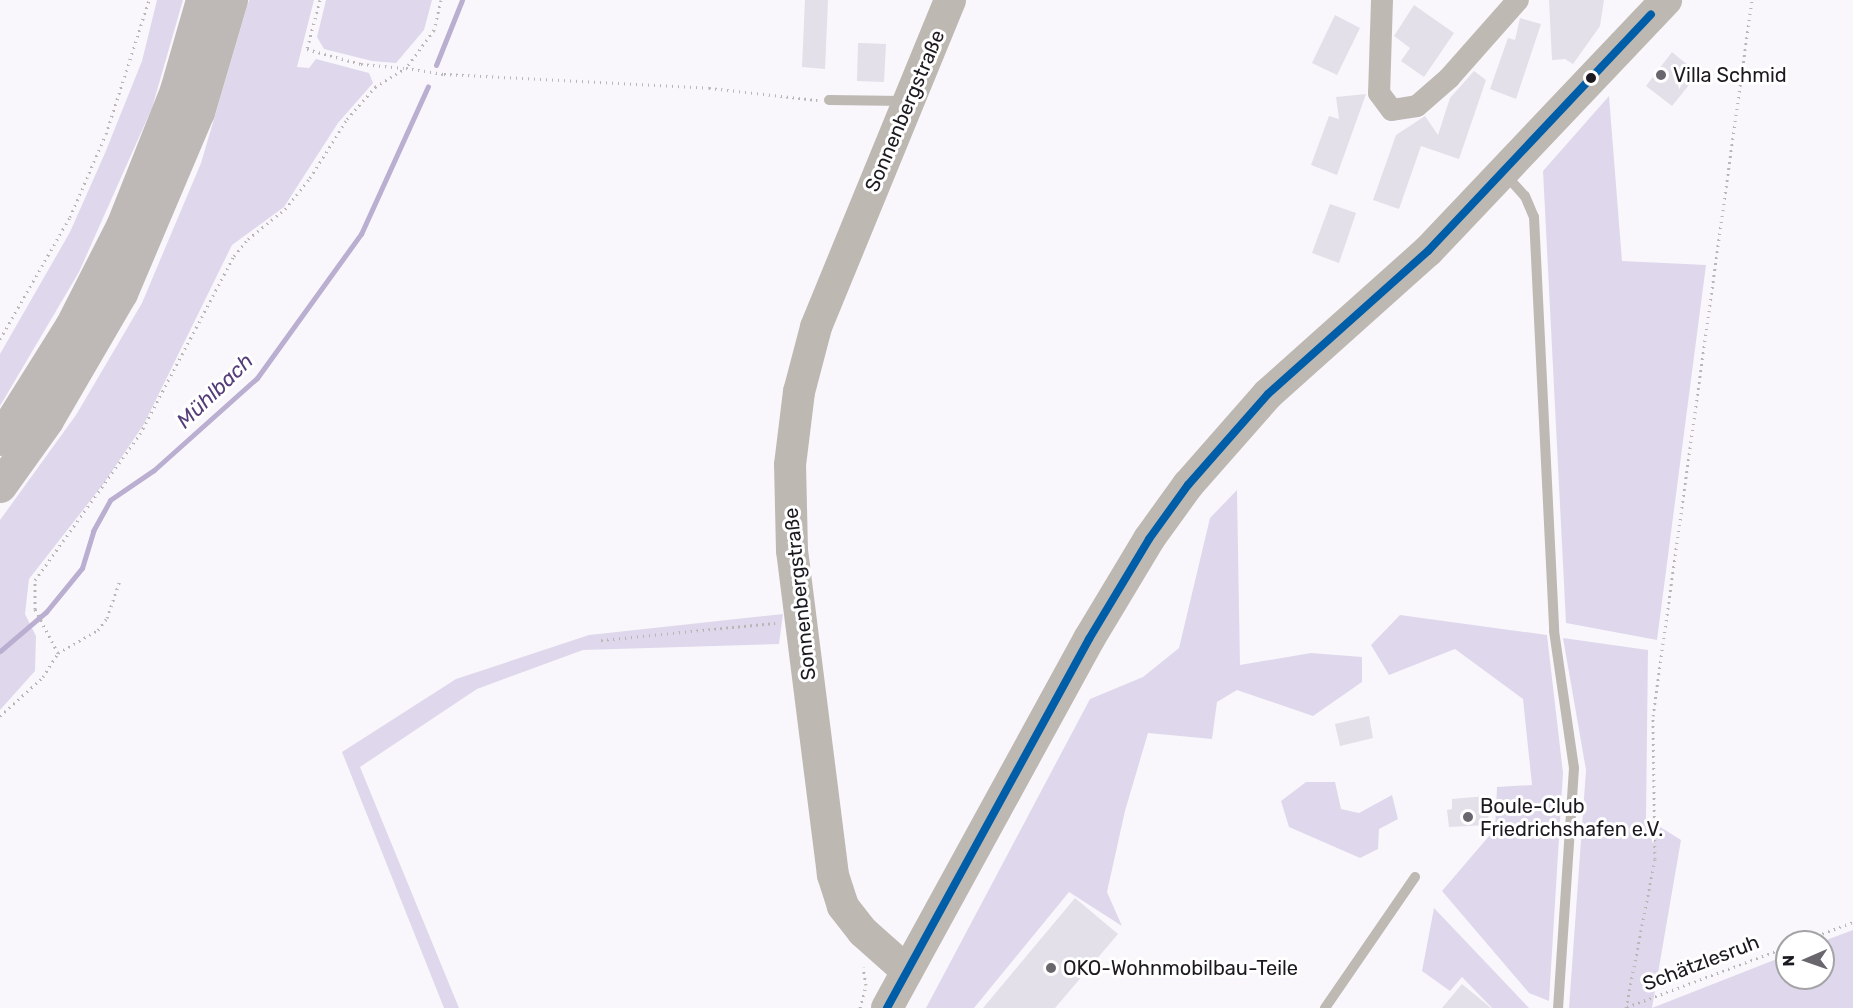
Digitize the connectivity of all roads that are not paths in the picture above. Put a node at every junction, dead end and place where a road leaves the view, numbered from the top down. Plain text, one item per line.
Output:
1 (202, 0) edge
2 (231, 0) edge
3 (950, 0) edge
4 (1382, 0) edge
5 (1518, 0) edge
6 (1652, 5) edge
7 (829, 100) road end
8 (909, 102) junction
9 (1504, 173) junction
10 (0, 439) edge
11 (0, 486) edge
12 (1415, 877) dead end
13 (908, 971) junction
14 (887, 1008) edge
15 (1325, 1008) edge
16 (1558, 1008) edge

1 - 10 highway
2 - 11 highway
3 - 8 main road, Sonnenbergstraße
4 - 5 street
6 - 9 main road
7 - 8 lane
8 - 13 main road, Sonnenbergstraße
9 - 13 main road
9 - 16 lane
12 - 15 lane
13 - 14 main road

